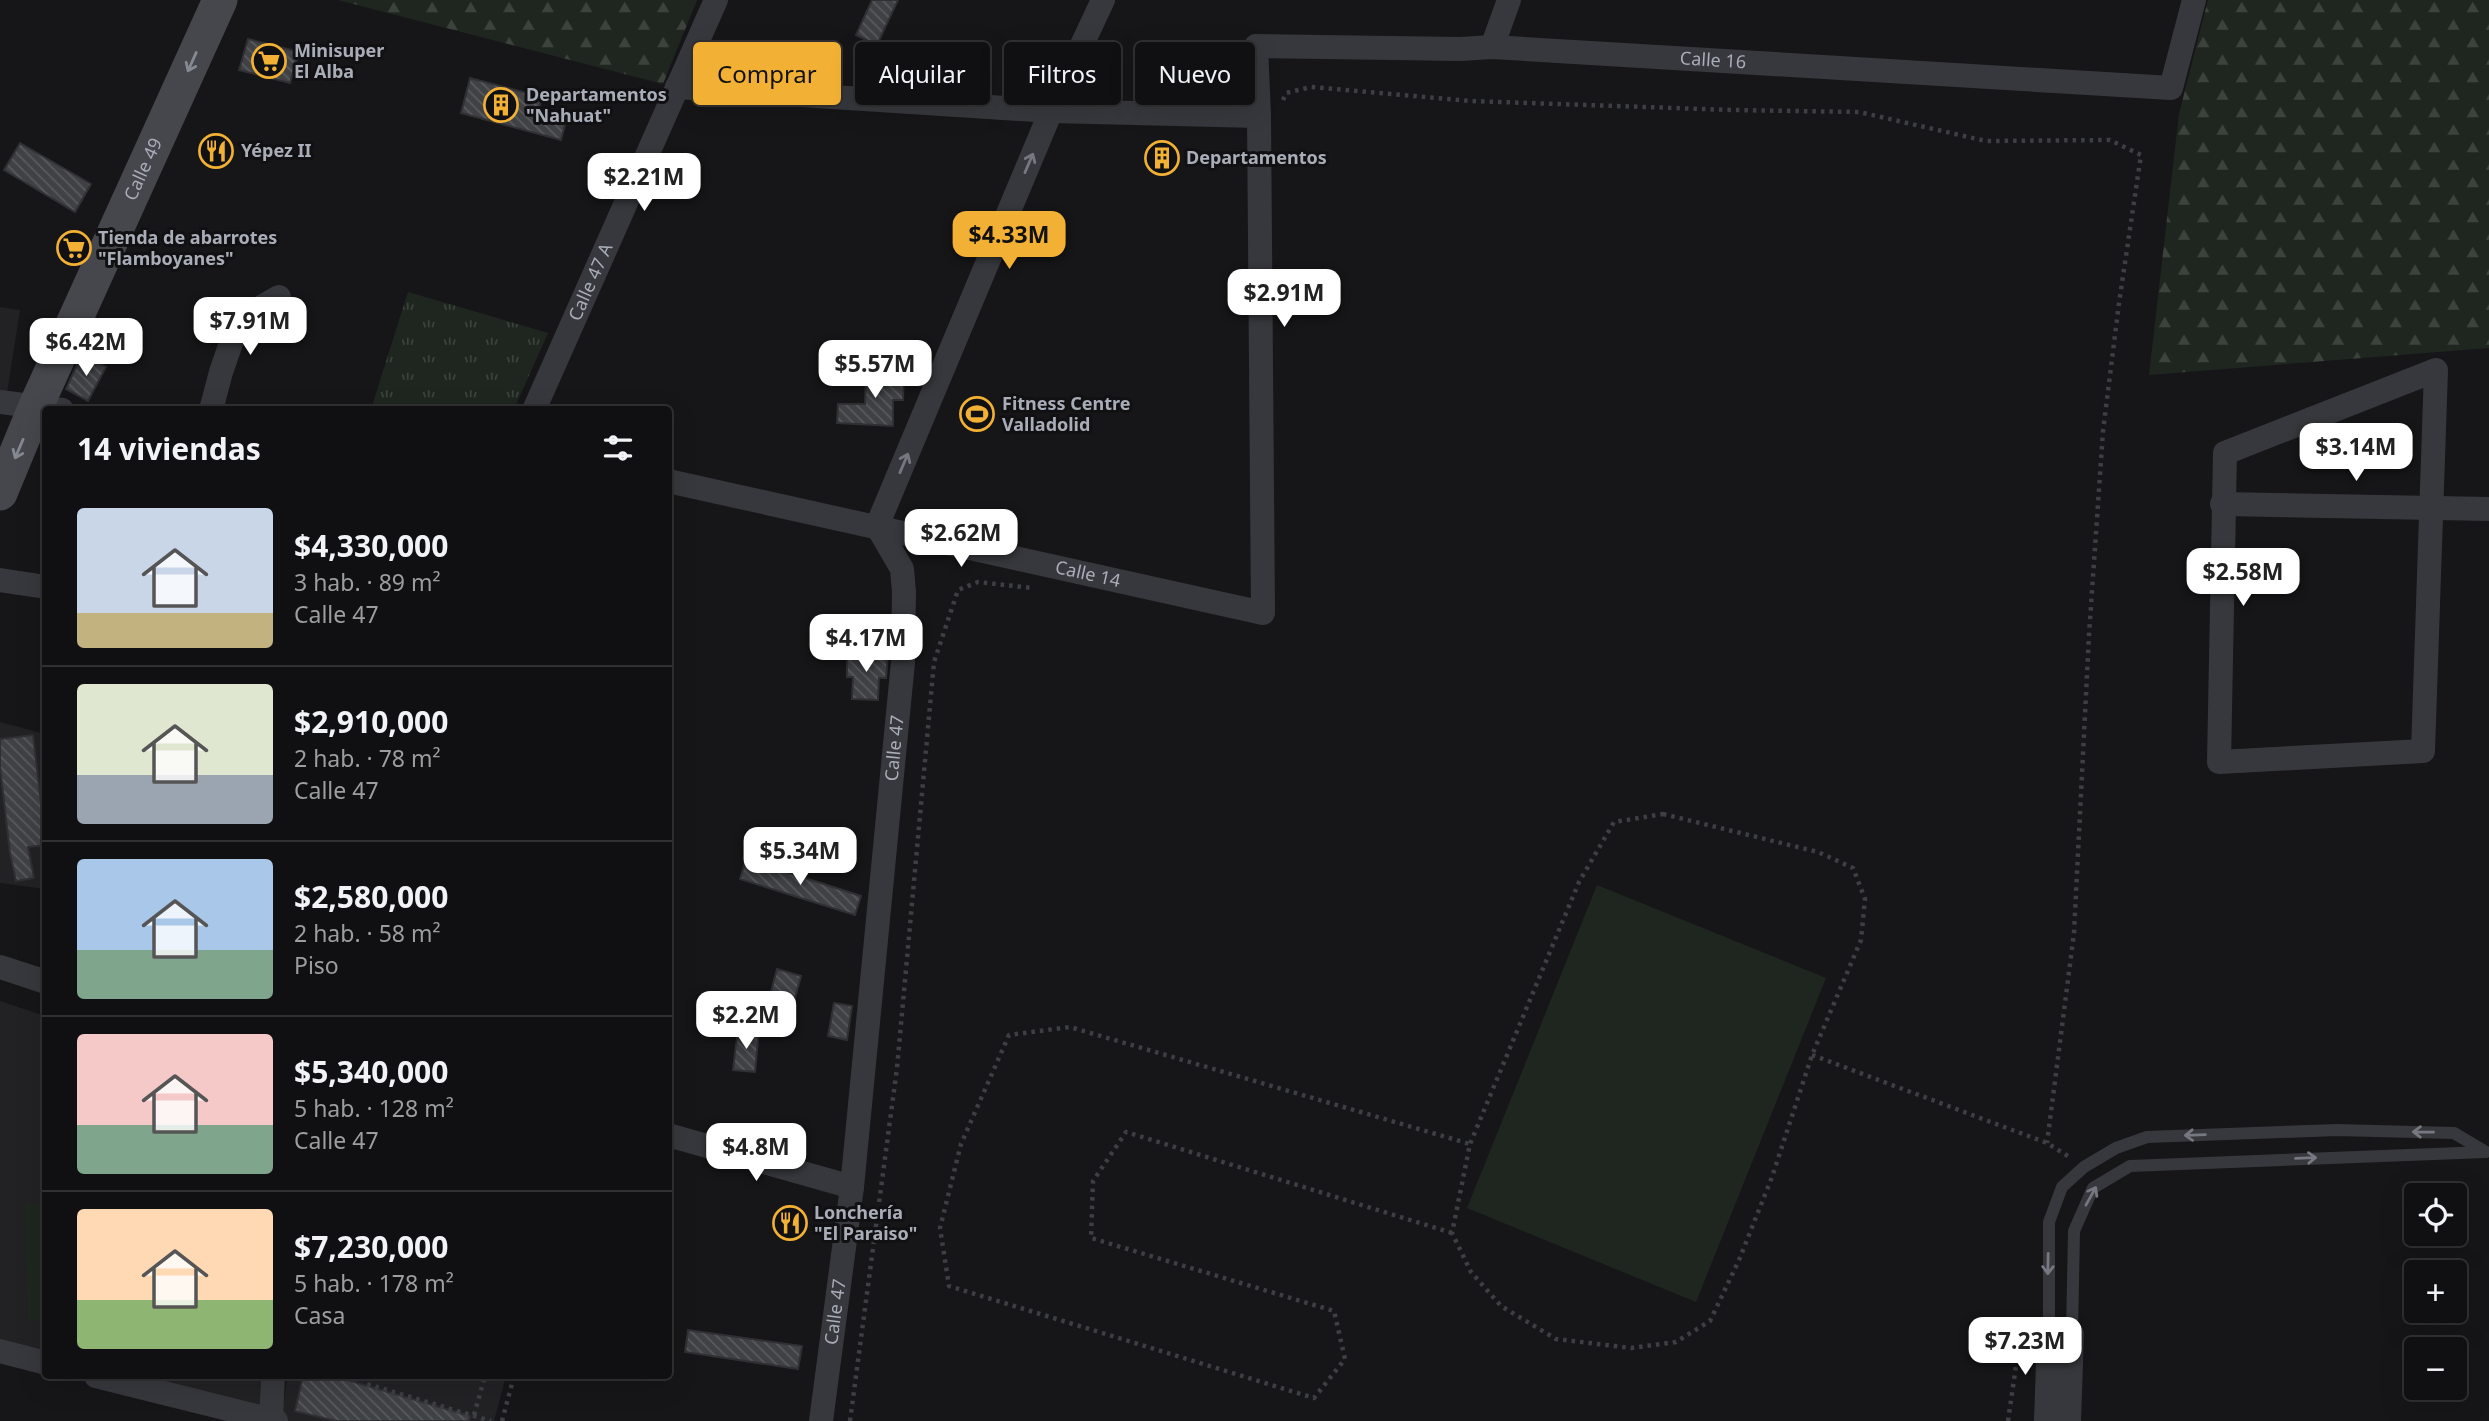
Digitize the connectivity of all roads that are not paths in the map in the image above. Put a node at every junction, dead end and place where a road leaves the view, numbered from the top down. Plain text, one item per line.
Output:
1 (220, 0) edge
2 (716, 0) edge
3 (1103, 0) edge
4 (1509, 0) edge
5 (2194, 0) edge
6 (1492, 47) junction
7 (677, 87) junction
8 (1051, 111) junction
9 (1259, 116) junction
10 (279, 297) dead end
11 (0, 402) edge
12 (50, 406) edge
13 (212, 406) edge
14 (536, 406) edge
15 (42, 407) edge
16 (42, 420) edge
17 (672, 482) edge
18 (0, 493) edge
19 (2222, 504) junction
20 (2432, 507) junction
21 (2489, 509) edge
22 (877, 526) junction
23 (902, 532) junction
24 (902, 569) junction
25 (0, 580) edge
26 (42, 586) edge
27 (0, 967) edge
28 (42, 981) edge
29 (672, 1136) edge
30 (2487, 1152) edge
31 (852, 1187) junction
32 (2061, 1334) junction
33 (0, 1351) edge
34 (42, 1362) edge
35 (108, 1379) edge
36 (273, 1379) edge
37 (273, 1421) edge
38 (821, 1421) edge
39 (2046, 1421) edge
40 (2070, 1421) edge

1 -> 12 street, Calle 49
2 - 7 street, Calle 47 A
3 - 8 street
4 - 6 street
5 - 6 street, Calle 16
6 - 9 street, Calle 16
7 - 8 street
7 - 14 street, Calle 47 A
8 - 9 street
22 -> 8 street
9 - 23 street, Calle 14
10 - 13 street
11 - 15 street
16 -> 18 street, Calle 49
17 - 22 street, Calle 14
19 - 20 street
19 - 20 street
19 - 20 street
20 - 21 street
22 - 23 street, Calle 14
22 - 24 street, Calle 47
23 - 24 street
24 - 31 street, Calle 47
25 - 26 street
27 - 28 street
29 - 31 street
32 -> 30 lane
30 -> 32 lane
31 - 38 street, Calle 47
32 - 39 street
32 - 40 street
33 - 34 street
35 - 37 street
36 - 37 street

